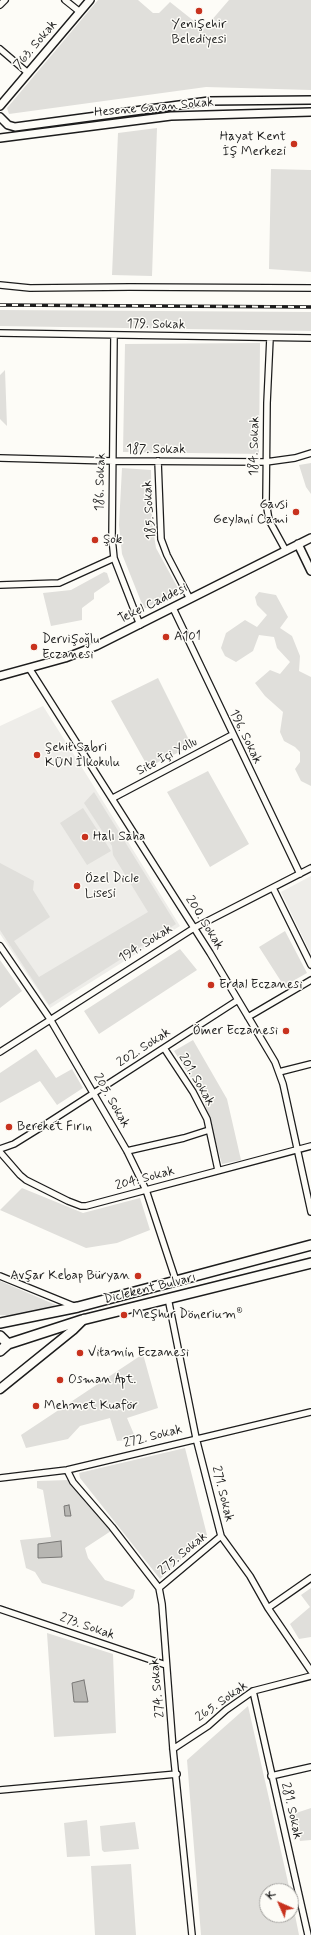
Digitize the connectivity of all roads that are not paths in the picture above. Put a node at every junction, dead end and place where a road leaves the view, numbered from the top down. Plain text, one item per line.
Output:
1 (5, 0) edge
2 (65, 0) edge
3 (90, 0) edge
4 (0, 5) edge
5 (80, 12) junction
6 (0, 49) edge
7 (28, 73) junction
8 (311, 100) edge
9 (0, 106) edge
10 (311, 112) edge
11 (0, 117) edge
12 (0, 138) edge
13 (0, 285) edge
14 (311, 288) edge
15 (0, 333) edge
16 (114, 336) junction
17 (270, 338) junction
18 (311, 338) edge
19 (311, 453) edge
20 (0, 458) edge
21 (113, 461) junction
22 (158, 461) junction
23 (266, 462) junction
24 (311, 538) edge
25 (298, 544) junction
26 (286, 551) junction
27 (114, 558) junction
28 (311, 571) edge
29 (0, 585) edge
30 (190, 599) junction
31 (173, 608) junction
32 (140, 624) junction
33 (29, 668) junction
34 (0, 676) edge
35 (232, 736) junction
36 (112, 798) junction
37 (311, 868) edge
38 (300, 874) junction
39 (273, 888) junction
40 (194, 928) junction
41 (0, 948) edge
42 (311, 965) edge
43 (311, 980) edge
44 (238, 1000) junction
45 (248, 1017) junction
46 (50, 1019) junction
47 (164, 1048) junction
48 (0, 1052) edge
49 (311, 1064) edge
50 (279, 1072) junction
51 (94, 1093) junction
52 (209, 1130) junction
53 (311, 1146) edge
54 (0, 1150) edge
55 (296, 1150) junction
56 (127, 1151) junction
57 (218, 1170) junction
58 (146, 1190) junction
59 (311, 1212) edge
60 (311, 1245) edge
61 (311, 1263) edge
62 (0, 1276) edge
63 (176, 1281) junction
64 (168, 1298) junction
65 (78, 1307) junction
66 (84, 1320) junction
67 (0, 1324) edge
68 (0, 1336) edge
69 (8, 1344) junction
70 (0, 1352) edge
71 (0, 1389) edge
72 (311, 1412) edge
73 (196, 1438) junction
74 (67, 1470) junction
75 (0, 1478) edge
76 (221, 1536) junction
77 (311, 1578) edge
78 (159, 1588) junction
79 (268, 1608) junction
80 (0, 1609) edge
81 (166, 1666) junction
82 (311, 1671) edge
83 (311, 1676) edge
84 (253, 1692) junction
85 (173, 1749) junction
86 (311, 1767) edge
87 (177, 1774) junction
88 (272, 1776) junction
89 (0, 1790) edge
90 (192, 1935) edge
91 (308, 1935) edge

1 - 4 street
2 - 5 street
3 - 5 street, 763. Sokak
5 - 7 street, 763. Sokak
6 - 7 street
7 - 9 street, 763. Sokak
8 - 11 street
10 - 12 street, Hesene Gavan Sokak
13 - 14 street
15 - 16 street, 179. Sokak
16 - 17 street, 179. Sokak
16 - 21 street, 186. Sokak
17 - 18 street, 179. Sokak
17 - 23 street, 184. Sokak
19 - 23 street, 187. Sokak
20 - 21 street, 187. Sokak
21 - 22 street, 187. Sokak
21 - 27 street, 186. Sokak
22 - 23 street, 187. Sokak
22 - 30 street, 185. Sokak
23 - 26 street, 184. Sokak
24 - 25 street, Tekel Caddesi
25 - 26 street, Tekel Caddesi
25 - 28 street
26 - 30 street, Tekel Caddesi
27 - 29 street
27 - 32 street, 186. Sokak
30 - 31 street, Tekel Caddesi
31 - 32 street, Tekel Caddesi
31 - 35 street, 196. Sokak
32 - 33 street, Tekel Caddesi
33 - 34 street, Tekel Caddesi
33 - 36 street, 200. Sokak
35 - 36 street, Site İçi Yollu
35 - 38 street, 196. Sokak
36 - 40 street, 200. Sokak
37 - 38 street, 194. Sokak
38 - 39 street, 194. Sokak
39 - 40 street, 194. Sokak
39 - 42 street
40 - 44 street, 200. Sokak
40 - 46 street, 194. Sokak
41 - 46 street, 205. Sokak
43 - 45 street
44 - 45 street, 200. Sokak
44 - 47 street, 202. Sokak
45 - 50 street, 200. Sokak
46 - 48 street, 194. Sokak
46 - 51 street, 205. Sokak
47 - 51 street, 202. Sokak
47 - 52 street, 201. Sokak
49 - 50 street
50 - 55 street, 200. Sokak
51 - 54 street, 202. Sokak
51 - 56 street, 205. Sokak
52 - 56 street
52 - 57 street, 201. Sokak
53 - 55 street, 204. Sokak
54 - 58 street, 204. Sokak
55 - 57 street, 204. Sokak
55 - 59 street, 200. Sokak
56 - 58 street, 205. Sokak
57 - 58 street, 204. Sokak
58 - 63 street, 205. Sokak
60 - 63 main road, Diclekent Bulvarı
61 - 64 main road, Diclekent Bulvarı
62 - 65 street
63 - 65 main road, Diclekent Bulvarı
64 - 66 main road, Diclekent Bulvarı
64 - 73 street, 271. Sokak
65 - 67 main road, Diclekent Bulvarı
66 - 69 main road, Diclekent Bulvarı
66 - 71 main road
68 - 69 main road
69 - 70 main road, Diclekent Bulvarı
72 - 73 street, 272. Sokak
73 - 74 street, 272. Sokak
73 - 76 street, 271. Sokak
74 - 75 street, 272. Sokak
74 - 78 street, 274. Sokak
76 - 78 street, 275. Sokak
76 - 79 street, 271. Sokak
77 - 79 street
78 - 81 street, 274. Sokak
79 - 82 street, 271. Sokak
80 - 81 street, 273. Sokak
81 - 85 street, 274. Sokak
83 - 84 street, 265. Sokak
84 - 85 street, 265. Sokak
84 - 88 street, 281. Sokak
85 - 87 street, 274. Sokak
86 - 88 street
87 - 89 street
87 - 90 street, 274. Sokak
88 - 91 street, 281. Sokak

